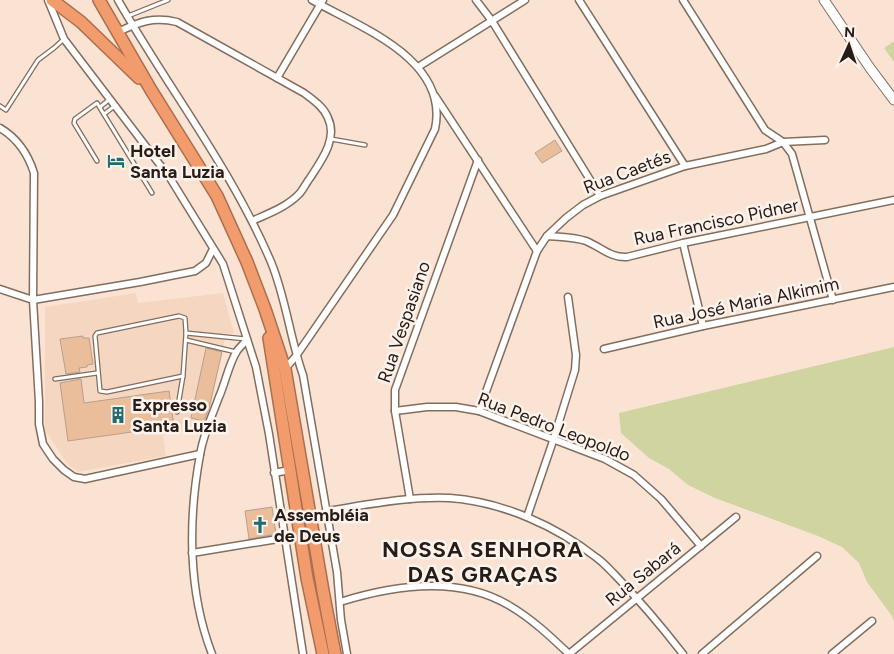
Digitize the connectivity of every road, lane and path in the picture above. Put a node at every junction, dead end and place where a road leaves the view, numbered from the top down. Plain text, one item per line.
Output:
1 (50, 0) edge
2 (100, 0) edge
3 (118, 0) edge
4 (168, 0) edge
5 (312, 0) edge
6 (476, 0) edge
7 (524, 0) edge
8 (579, 0) edge
9 (682, 0) edge
10 (824, 0) edge
11 (322, 2) edge
12 (127, 16) junction
13 (492, 21) junction
14 (132, 25) junction
15 (118, 32) junction
16 (64, 39) junction
17 (418, 67) junction
18 (277, 78) junction
19 (150, 90) junction
20 (432, 92) junction
21 (110, 98) junction
22 (894, 100) edge
23 (116, 105) junction
24 (0, 106) edge
25 (100, 107) junction
26 (104, 114) junction
27 (0, 128) edge
28 (330, 139) junction
29 (825, 140) dead end
30 (783, 142) junction
31 (365, 145) dead end
32 (478, 160) junction
33 (97, 161) dead end
34 (685, 166) junction
35 (152, 193) dead end
36 (600, 196) junction
37 (894, 200) edge
38 (809, 217) junction
39 (252, 221) junction
40 (546, 236) junction
41 (683, 242) junction
42 (213, 249) junction
43 (537, 251) junction
44 (894, 287) edge
45 (0, 288) edge
46 (568, 297) dead end
47 (33, 300) junction
48 (833, 300) junction
49 (264, 309) junction
50 (703, 326) junction
51 (186, 333) junction
52 (186, 340) junction
53 (247, 340) junction
54 (604, 349) dead end
55 (237, 352) junction
56 (251, 354) junction
57 (296, 356) junction
58 (285, 368) junction
59 (97, 373) junction
60 (182, 376) junction
61 (55, 379) dead end
62 (395, 411) junction
63 (479, 411) junction
64 (177, 412) dead end
65 (284, 432) junction
66 (269, 434) junction
67 (553, 441) junction
68 (200, 454) junction
69 (290, 470) junction
70 (274, 473) junction
71 (410, 500) junction
72 (326, 511) junction
73 (527, 517) junction
74 (736, 517) dead end
75 (284, 538) junction
76 (701, 546) junction
77 (192, 553) junction
78 (816, 556) dead end
79 (638, 598) junction
80 (340, 602) junction
81 (872, 621) dead end
82 (318, 628) junction
83 (331, 639) junction
84 (344, 639) junction
85 (212, 654) edge
86 (303, 654) edge
87 (323, 654) edge
88 (335, 654) edge
89 (347, 654) edge
90 (569, 654) edge
91 (683, 654) edge
92 (702, 654) edge
93 (832, 654) edge

1 - 16 street
1 - 19 highway
2 - 15 highway
3 - 12 street
4 - 12 lane
5 - 11 street
6 - 13 street
7 - 13 street
8 - 34 street
9 - 30 street
10 - 22 main road
11 - 17 street
11 - 18 street
12 - 14 street
13 - 17 street
13 - 36 street
14 - 15 street
14 - 18 street
14 - 39 street
15 - 19 highway
16 - 21 street
16 - 24 lane
17 - 20 street
18 - 28 street
19 - 49 highway
20 - 32 street
20 - 57 street
21 - 23 street
21 - 25 lane
23 - 26 lane
23 - 42 street
25 - 26 lane
25 - 33 lane
26 - 35 lane
27 - 47 street
28 - 31 lane
28 - 39 street
29 - 30 street, Rua Caetés
30 - 34 street, Rua Caetés
30 - 38 street
32 - 43 street
32 - 62 street, Rua Vespasiano
34 - 36 street, Rua Caetés
36 - 40 street, Rua Caetés
37 - 38 street, Rua Francisco Pidner
38 - 41 street, Rua Francisco Pidner
38 - 48 street
39 - 57 street
40 - 41 street, Rua Francisco Pidner
40 - 43 street, Rua Caetés
41 - 50 street
42 - 47 street
42 - 53 street
43 - 63 street, Rua Caetés
44 - 48 street, Rua José Maria Alkimim
45 - 47 street
46 - 67 street
47 - 68 street
48 - 50 street, Rua José Maria Alkimim
49 - 58 highway
49 - 65 highway
50 - 54 street, Rua José Maria Alkimim
51 - 52 lane
51 - 53 lane
51 - 59 lane
52 - 55 lane
52 - 60 lane
53 - 55 street
53 - 56 street
55 - 56 street
55 - 68 street
56 - 66 street
57 - 58 street
57 - 72 street
58 - 83 highway
59 - 60 lane
59 - 61 lane
60 - 64 lane
62 - 63 street, Rua Pedro Leopoldo
62 - 71 street, Rua Vespasiano
63 - 67 street, Rua Pedro Leopoldo
65 - 66 street
65 - 69 highway
66 - 70 street
67 - 73 street
67 - 76 street, Rua Pedro Leopoldo
68 - 77 street
69 - 70 street
69 - 82 highway
70 - 75 street
71 - 72 street
71 - 73 street
72 - 80 street
73 - 79 street
74 - 76 street, Rua Sabará
75 - 77 street
75 - 86 street
76 - 79 street, Rua Sabará
77 - 85 street
78 - 92 street
79 - 90 street, Rua Sabará
79 - 91 street
80 - 84 street
80 - 90 street
81 - 93 street
82 - 83 street
82 - 87 highway
83 - 84 street
83 - 88 highway
84 - 89 street

